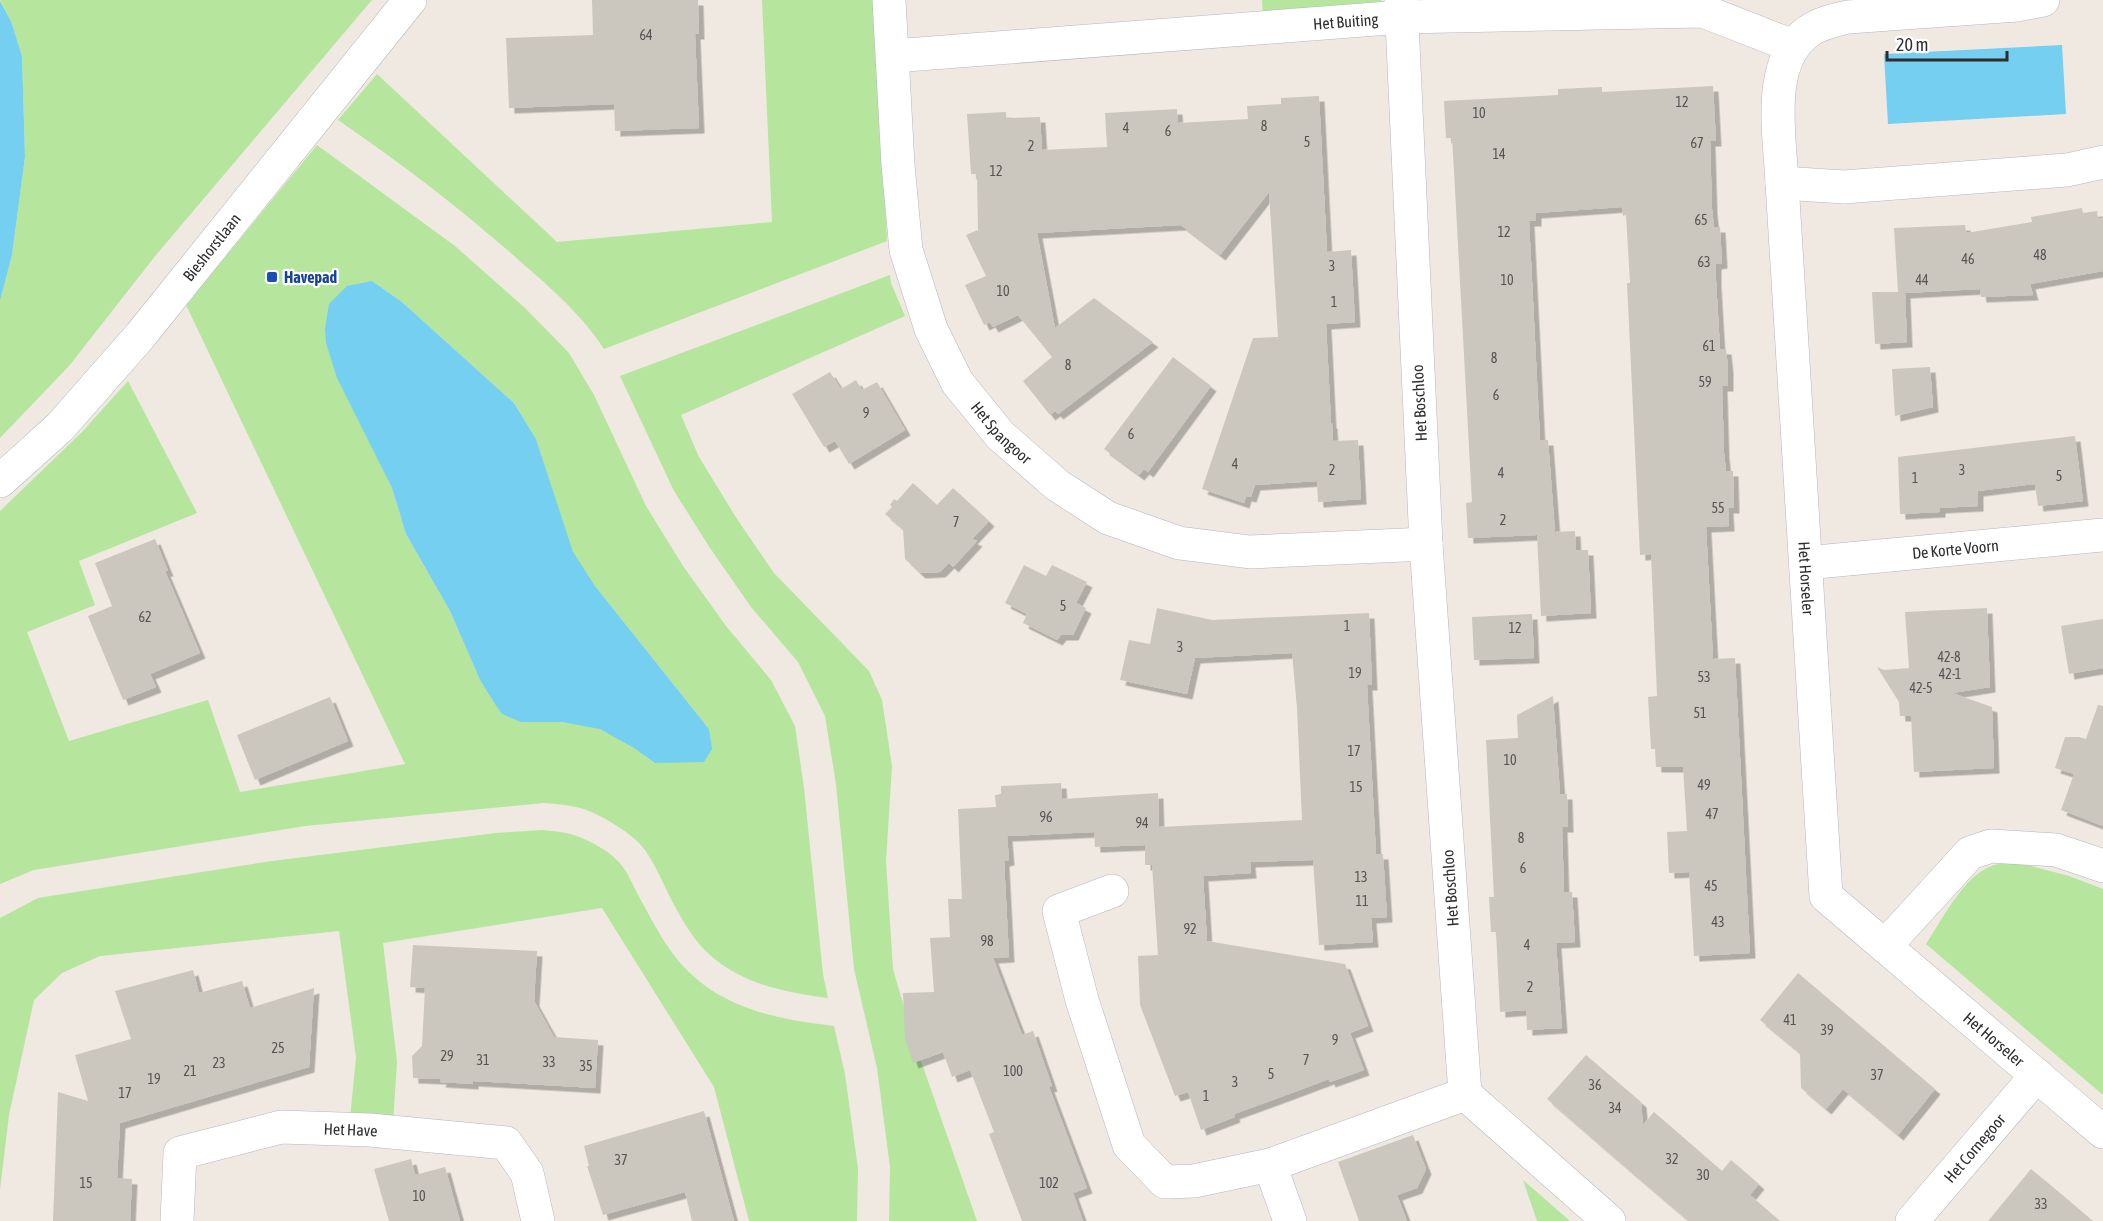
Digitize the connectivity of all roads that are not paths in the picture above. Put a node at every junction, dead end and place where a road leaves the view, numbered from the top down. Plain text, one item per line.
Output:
1 (410, 0) edge
2 (889, 0) edge
3 (2043, 0) edge
4 (1401, 9) edge
5 (1794, 46) junction
6 (893, 56) junction
7 (2103, 162) edge
8 (1782, 183) junction
9 (0, 481) edge
10 (2103, 535) edge
11 (1426, 544) junction
12 (1806, 563) junction
13 (2103, 866) edge
14 (1112, 891) dead end
15 (1885, 946) junction
16 (2037, 1075) junction
17 (1465, 1094) junction
18 (2103, 1132) edge
19 (1270, 1165) junction
20 (177, 1221) edge
21 (538, 1221) edge
22 (1290, 1221) edge
23 (1609, 1221) edge
24 (1912, 1221) edge

1 - 9 street, Bieshorstlaan
2 - 6 street, Het Spangoor
3 - 5 street, Het Horseler
4 - 5 street, Het Buiting
4 - 6 street, Het Buiting
4 - 11 street, Het Boschloo
5 - 8 street, Het Horseler
6 - 11 street, Het Spangoor
7 - 8 street
8 - 12 street, Het Horseler
10 - 12 street, De Korte Voorn
11 - 17 street, Het Boschloo
12 - 15 street, Het Horseler
13 - 15 street
14 - 19 street
15 - 16 street, Het Horseler
16 - 18 street, Het Horseler
16 - 24 street, Het Cornegoor
17 - 19 street
17 - 23 street
19 - 22 street
20 - 21 street, Het Have

